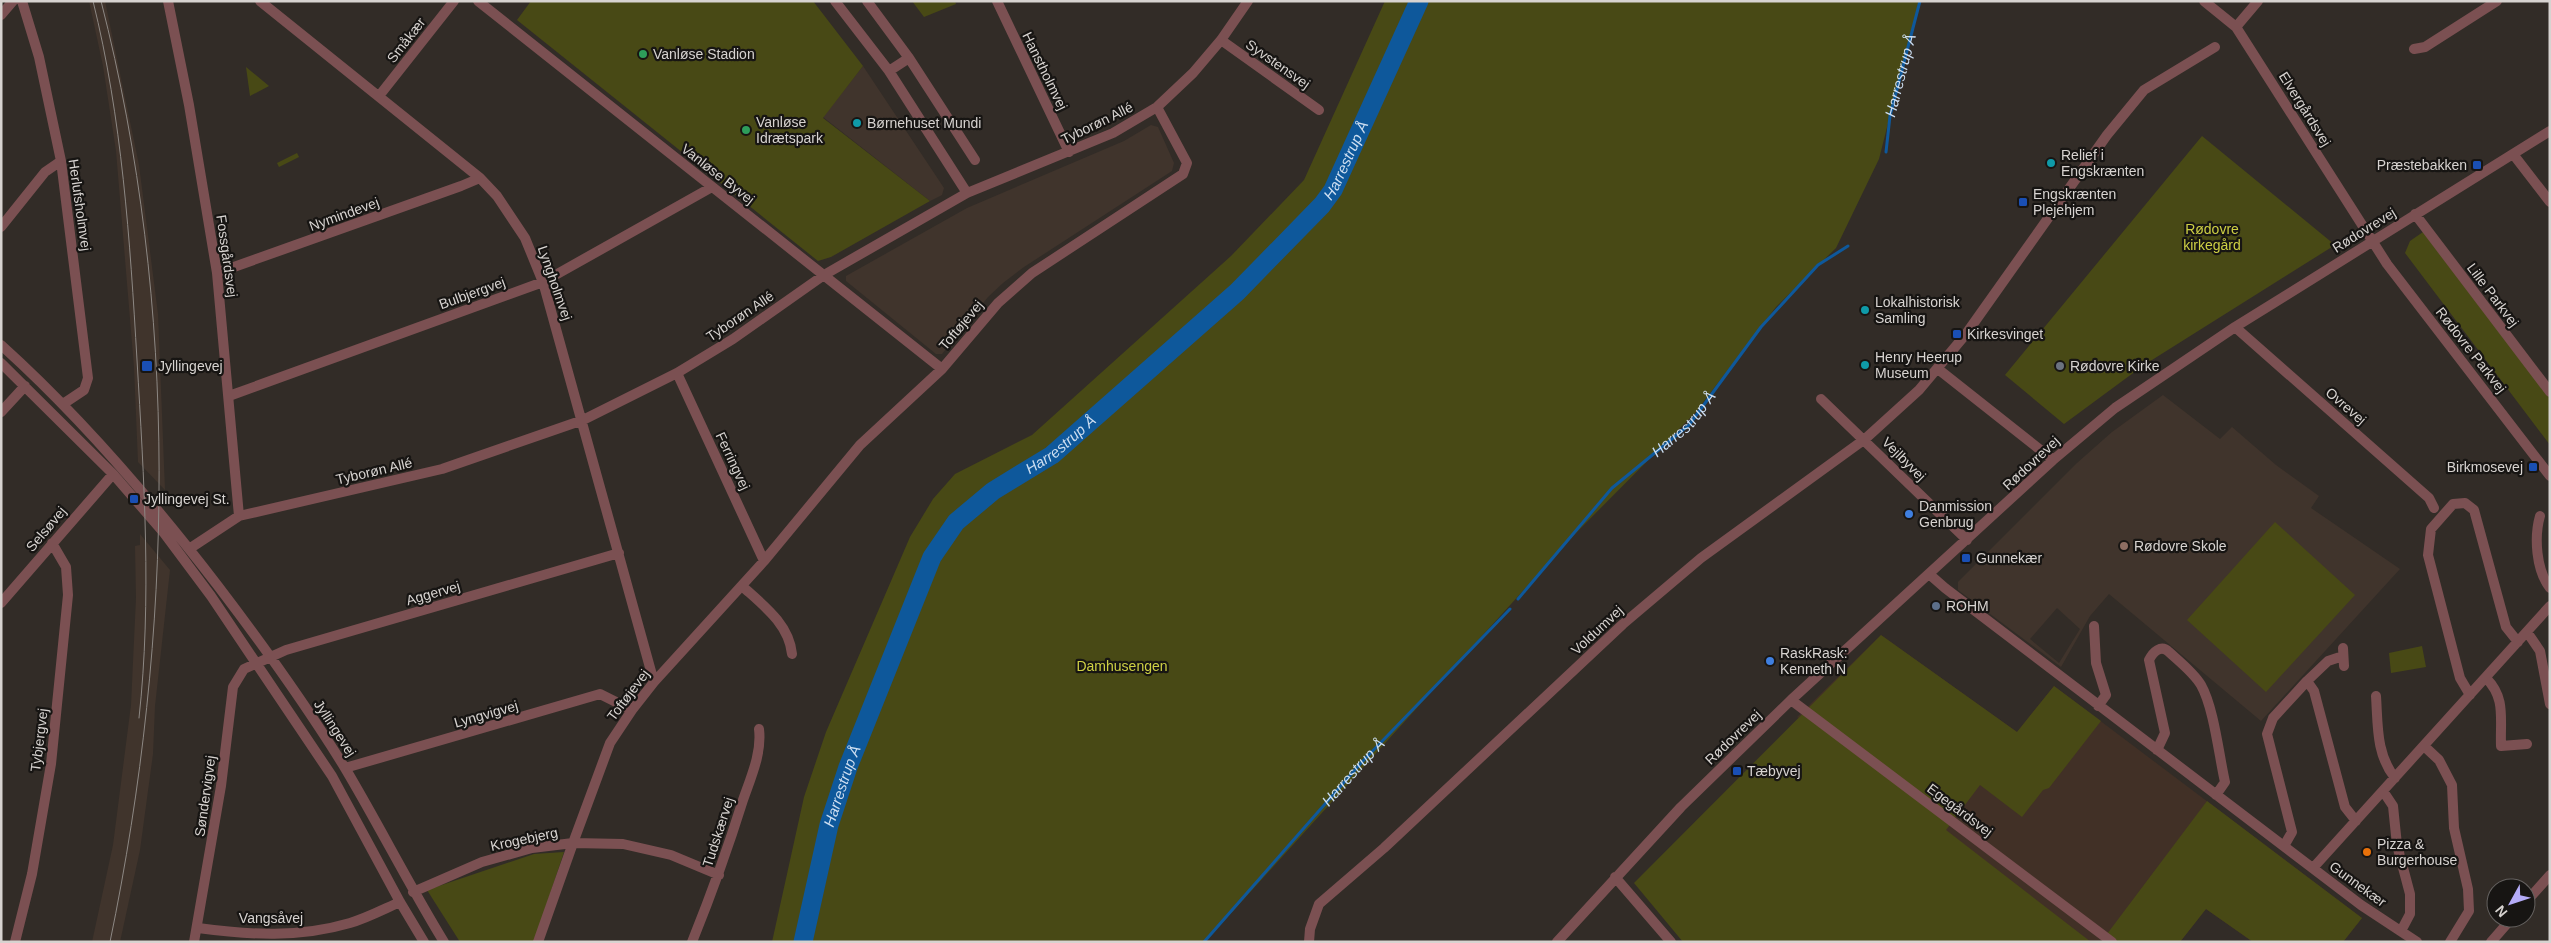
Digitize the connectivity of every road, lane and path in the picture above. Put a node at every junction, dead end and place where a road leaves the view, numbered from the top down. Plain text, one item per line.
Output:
1 (13, 1) edge
2 (22, 1) edge
3 (168, 1) edge
4 (260, 1) edge
5 (454, 1) edge
6 (478, 1) edge
7 (835, 1) edge
8 (867, 1) edge
9 (997, 1) edge
10 (1248, 1) edge
11 (2204, 1) edge
12 (2258, 1) edge
13 (2498, 1) edge
14 (1, 15) edge
15 (2236, 27) junction
16 (1221, 40) junction
17 (2215, 47) dead end
18 (2414, 49) dead end
19 (909, 58) junction
20 (889, 71) junction
21 (379, 96) junction
22 (1157, 107) junction
23 (1319, 110) dead end
24 (2550, 131) edge
25 (1069, 152) junction
26 (2513, 154) junction
27 (976, 160) dead end
28 (61, 161) junction
29 (480, 178) junction
30 (712, 187) junction
31 (967, 193) junction
32 (2550, 202) edge
33 (2415, 214) junction
34 (1, 227) edge
35 (2371, 241) junction
36 (217, 274) junction
37 (824, 275) junction
38 (543, 282) junction
39 (2235, 327) junction
40 (1, 345) edge
41 (1, 363) edge
42 (942, 369) junction
43 (1938, 369) junction
44 (677, 373) junction
45 (24, 386) junction
46 (2550, 392) edge
47 (229, 396) junction
48 (1821, 399) dead end
49 (63, 404) junction
50 (1, 412) edge
51 (582, 420) junction
52 (1865, 439) junction
53 (2053, 460) junction
54 (113, 474) junction
55 (2550, 476) edge
56 (2434, 508) dead end
57 (239, 516) junction
58 (2540, 516) dead end
59 (1967, 540) junction
60 (52, 542) junction
61 (190, 548) junction
62 (619, 553) junction
63 (764, 561) junction
64 (1929, 574) junction
65 (742, 586) junction
66 (2550, 588) edge
67 (1, 603) edge
68 (2550, 606) edge
69 (2094, 626) dead end
70 (2527, 632) junction
71 (2518, 642) junction
72 (792, 654) dead end
73 (272, 656) junction
74 (2343, 657) dead end
75 (256, 664) junction
76 (2486, 678) junction
77 (2307, 681) junction
78 (651, 685) junction
79 (2470, 695) junction
80 (2376, 696) dead end
81 (1791, 700) junction
82 (2550, 704) edge
83 (2098, 706) junction
84 (632, 710) junction
85 (759, 729) dead end
86 (2526, 744) dead end
87 (2424, 746) junction
88 (2157, 750) junction
89 (345, 768) junction
90 (2395, 778) junction
91 (2383, 791) junction
92 (2216, 795) junction
93 (2356, 821) junction
94 (573, 843) junction
95 (2284, 846) junction
96 (2313, 868) junction
97 (719, 875) junction
98 (2550, 876) edge
99 (1615, 877) junction
100 (2536, 891) edge
101 (413, 892) junction
102 (400, 902) junction
103 (198, 928) junction
104 (2503, 928) edge
105 (2401, 932) junction
106 (300, 938) edge
107 (15, 942) edge
108 (194, 942) edge
109 (424, 942) edge
110 (444, 942) edge
111 (538, 942) edge
112 (692, 942) edge
113 (1308, 942) edge
114 (1557, 942) edge
115 (1671, 942) edge
116 (2112, 942) edge
117 (2417, 942) edge
118 (2450, 942) edge
119 (2491, 942) edge

1 - 14 street
2 - 28 street, Herlufsholmvej
3 - 36 street, Fossgårdsvej
4 - 21 street, Lyngholmvej
5 - 21 street, Småkær
6 - 30 street, Vanløse Byvej
7 - 20 street
8 - 19 street
9 - 25 street, Hanstholmvej
10 - 16 street, Tyborøn Allé
11 - 15 street, Elvergårdsvej
12 - 15 street
13 - 18 street
15 - 35 street, Elvergårdsvej
16 - 22 street, Tyborøn Allé
16 - 23 street, Syvstensvej
17 - 43 street
19 - 20 street
19 - 27 street
20 - 31 street
21 - 29 street, Lyngholmvej
22 - 25 street, Tyborøn Allé
22 - 42 street, Toftøjevej
24 - 26 street, Rødovrevej
25 - 31 street, Tyborøn Allé
26 - 32 street
26 - 33 street, Rødovrevej
28 - 34 street
28 - 49 street, Herlufsholmvej
29 - 36 street, Nymindevej
29 - 38 street, Lyngholmvej
30 - 37 street, Vanløse Byvej
30 - 38 street, Bulbjergvej
31 - 37 street, Tyborøn Allé
33 - 35 street, Rødovrevej
33 - 46 street, Lille Parkvej
35 - 39 street, Rødovrevej
35 - 55 street, Rødovre Parkvej
36 - 47 street, Fossgårdsvej
37 - 42 street, Vanløse Byvej
37 - 44 street, Tyborøn Allé
38 - 47 street, Bulbjergvej
38 - 51 street, Lyngholmvej
39 - 53 street, Rødovrevej
39 - 56 street, Ovrevej
40 - 49 street, Jyllingevej
41 - 45 street, Jyllingevej
42 - 63 street, Toftøjevej
43 - 52 street, Voldumvej
43 - 53 street
44 - 51 street, Tyborøn Allé
44 - 63 street, Ferringvej
45 - 50 street
45 - 54 street, Jyllingevej
47 - 57 street, Fossgårdsvej
48 - 52 street, Vejlbyvej
49 - 61 street, Jyllingevej
51 - 57 street, Tyborøn Allé
51 - 62 street, Lyngholmvej
52 - 59 street, Vejlbyvej
52 - 113 street, Voldumvej
53 - 59 street, Rødovrevej
54 - 60 street, Selsøvej
54 - 75 street, Jyllingevej
57 - 61 street, Tyborøn Allé
58 - 66 street
59 - 64 street, Rødovrevej
60 - 67 street, Selsøvej
60 - 107 street, Tybjergvej
61 - 73 street, Jyllingevej
62 - 73 street, Aggervej
62 - 78 street, Lyngholmvej
63 - 65 street, Toftøjevej
64 - 81 street, Rødovrevej
64 - 83 street, Gunnekær
65 - 72 street
65 - 78 street, Toftøjevej
68 - 70 street
69 - 83 street
70 - 71 street
70 - 82 street
71 - 76 street
71 - 79 street
73 - 75 street, Aggervej
73 - 89 street, Jyllingevej
74 - 77 street
75 - 102 street, Jyllingevej
75 - 103 street, Søndervigvej
76 - 79 street
76 - 86 street
77 - 93 street
77 - 95 street
78 - 84 street, Toftøjevej
79 - 87 street
80 - 90 street
81 - 99 street, Rødovrevej
81 - 116 street, Egegårdsvej
83 - 88 street, Gunnekær
84 - 89 street, Lyngvigvej
84 - 94 street, Toftøjevej
85 - 97 street, Tudskærvej
87 - 90 street
87 - 118 street
88 - 92 street, Gunnekær
88 - 92 street
89 - 101 street, Jyllingevej
90 - 91 street
91 - 93 street
91 - 105 street
92 - 95 street, Gunnekær
93 - 96 street
94 - 97 street
94 - 101 street, Krogebjerg
94 - 111 street, Krogebjerg
95 - 96 street, Gunnekær
96 - 105 street, Gunnekær
97 - 112 street, Tudskærvej
98 - 100 street
99 - 114 street, Rødovrevej
99 - 115 street
101 - 110 street, Jyllingevej
102 - 106 street, Vangsåvej
102 - 109 street, Jyllingevej
103 - 106 street, Vangsåvej
103 - 108 street, Søndervigvej
104 - 119 street
105 - 117 street, Gunnekær

